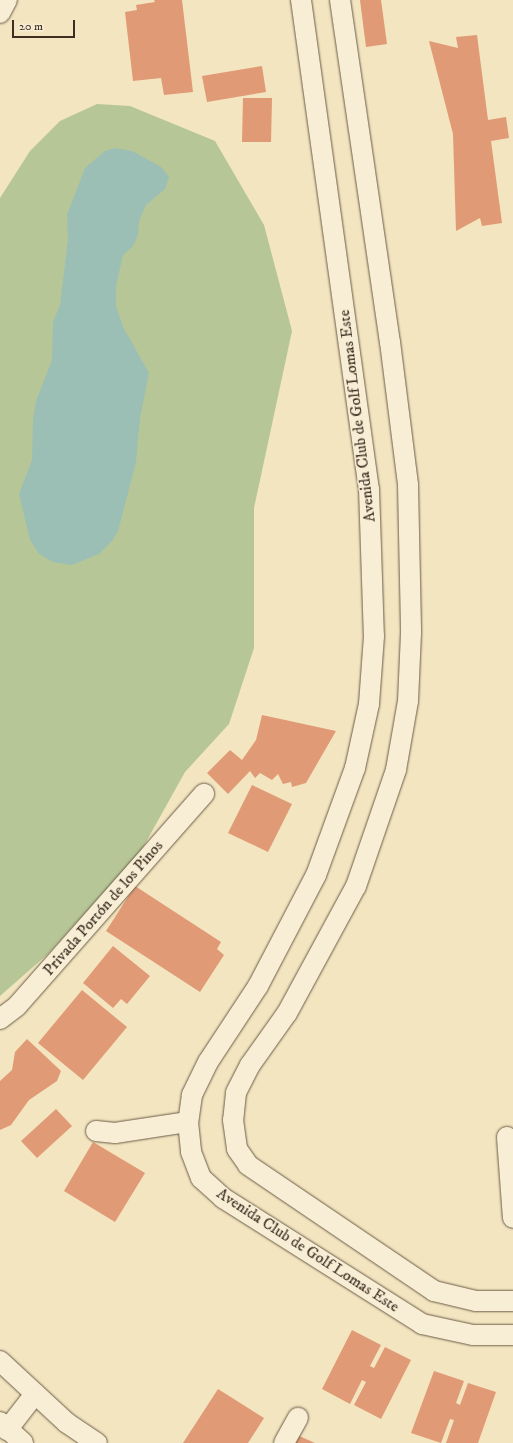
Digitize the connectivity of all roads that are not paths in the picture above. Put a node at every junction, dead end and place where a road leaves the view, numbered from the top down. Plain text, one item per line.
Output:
1 (7, 0) edge
2 (301, 0) edge
3 (340, 0) edge
4 (0, 13) edge
5 (204, 794) dead end
6 (0, 1019) edge
7 (188, 1122) junction
8 (96, 1130) dead end
9 (507, 1137) dead end
10 (513, 1218) edge
11 (513, 1301) edge
12 (513, 1335) edge
13 (0, 1361) edge
14 (35, 1394) junction
15 (298, 1418) dead end
16 (4, 1426) edge
17 (23, 1443) edge
18 (96, 1443) edge
19 (284, 1443) edge

1 - 4 street
2 - 7 street, Avenida Club de Golf Lomas Este
3 - 11 street
5 - 6 street, Privada Portón de los Pinos
7 - 8 street
7 - 12 street, Avenida Club de Golf Lomas Este
9 - 10 street
13 - 14 street
14 - 16 street
14 - 18 street
15 - 19 street
16 - 17 street

